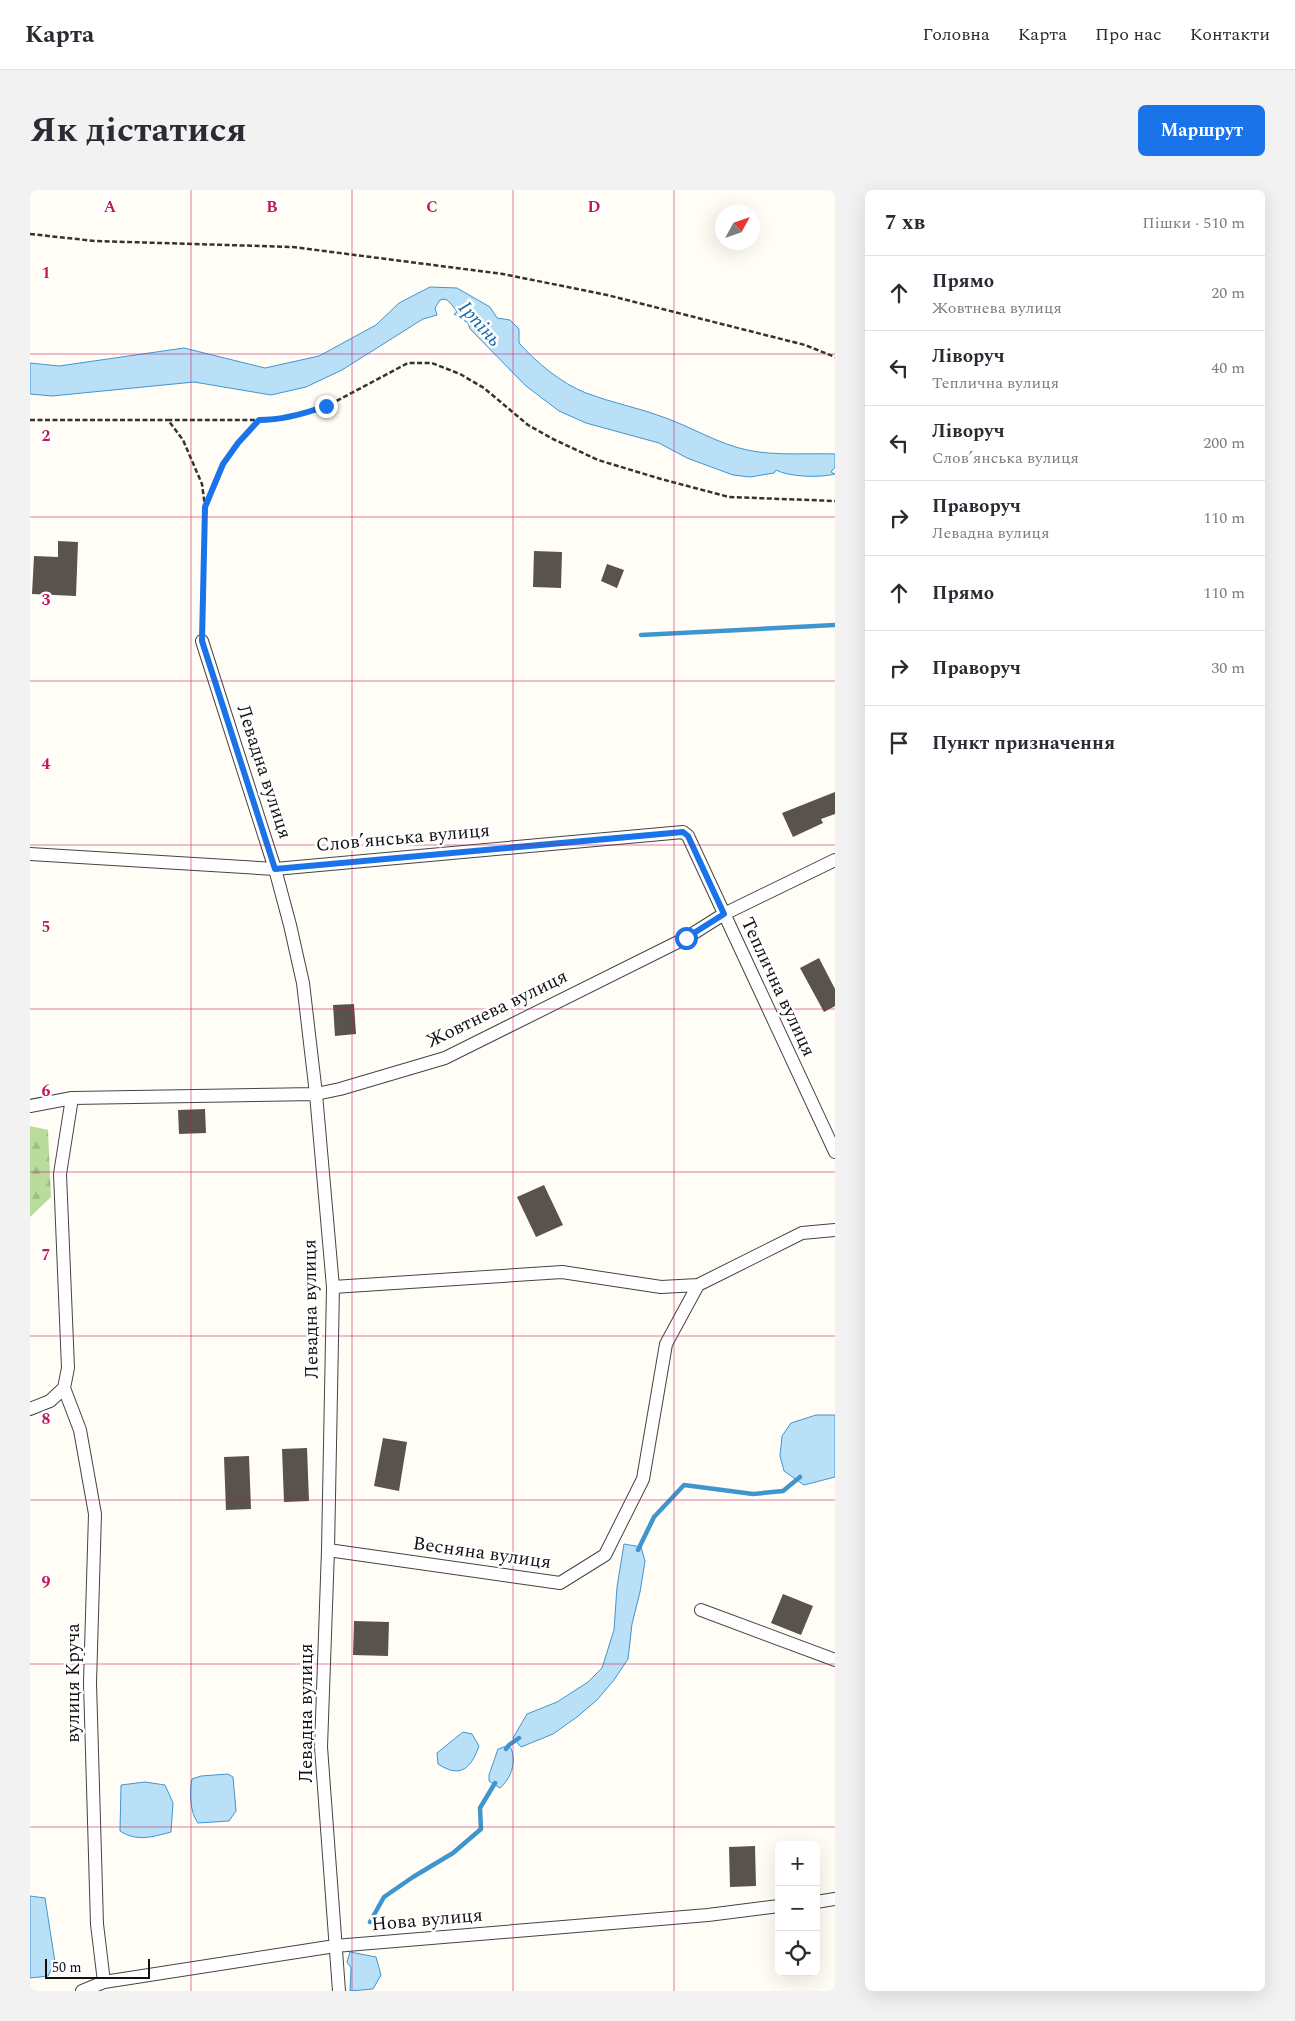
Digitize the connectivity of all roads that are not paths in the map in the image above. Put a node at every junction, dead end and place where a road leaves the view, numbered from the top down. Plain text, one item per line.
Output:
1 (202, 641) road end
2 (688, 836) joint
3 (30, 854) edge
4 (835, 860) edge
5 (275, 869) junction
6 (724, 914) junction
7 (316, 1094) junction
8 (72, 1098) junction
9 (30, 1106) edge
10 (835, 1152) edge
11 (835, 1230) edge
12 (698, 1286) junction
13 (333, 1287) junction
14 (64, 1388) junction
15 (30, 1409) edge
16 (328, 1550) junction
17 (701, 1610) dead end
18 (835, 1660) edge
19 (835, 1900) edge
20 (820, 1902) edge
21 (775, 1907) edge
22 (336, 1946) junction
23 (104, 1982) junction
24 (82, 1991) edge
25 (339, 1991) edge

1 - 5 street, Левадна вулиця
2 - 5 street, Словʼянська вулиця
2 - 6 street, Теплична вулиця
3 - 5 street, Словʼянська вулиця
4 - 6 street, Жовтнева вулиця
5 - 7 street, Левадна вулиця
6 - 7 street, Жовтнева вулиця
6 - 10 street, Теплична вулиця
7 - 8 street, Жовтнева вулиця
7 - 13 street, Левадна вулиця
8 - 9 street, Жовтнева вулиця
8 - 14 street, вулиця Круча
11 - 12 street
12 - 13 street
12 - 16 street, Весняна вулиця
13 - 16 street, Левадна вулиця
14 - 15 street
14 - 23 street, вулиця Круча
16 - 22 street, Левадна вулиця
17 - 18 street
19 - 20 street
21 - 22 street, Нова вулиця
22 - 23 street, Нова вулиця
22 - 25 street, Левадна вулиця
23 - 24 street, Нова вулиця

